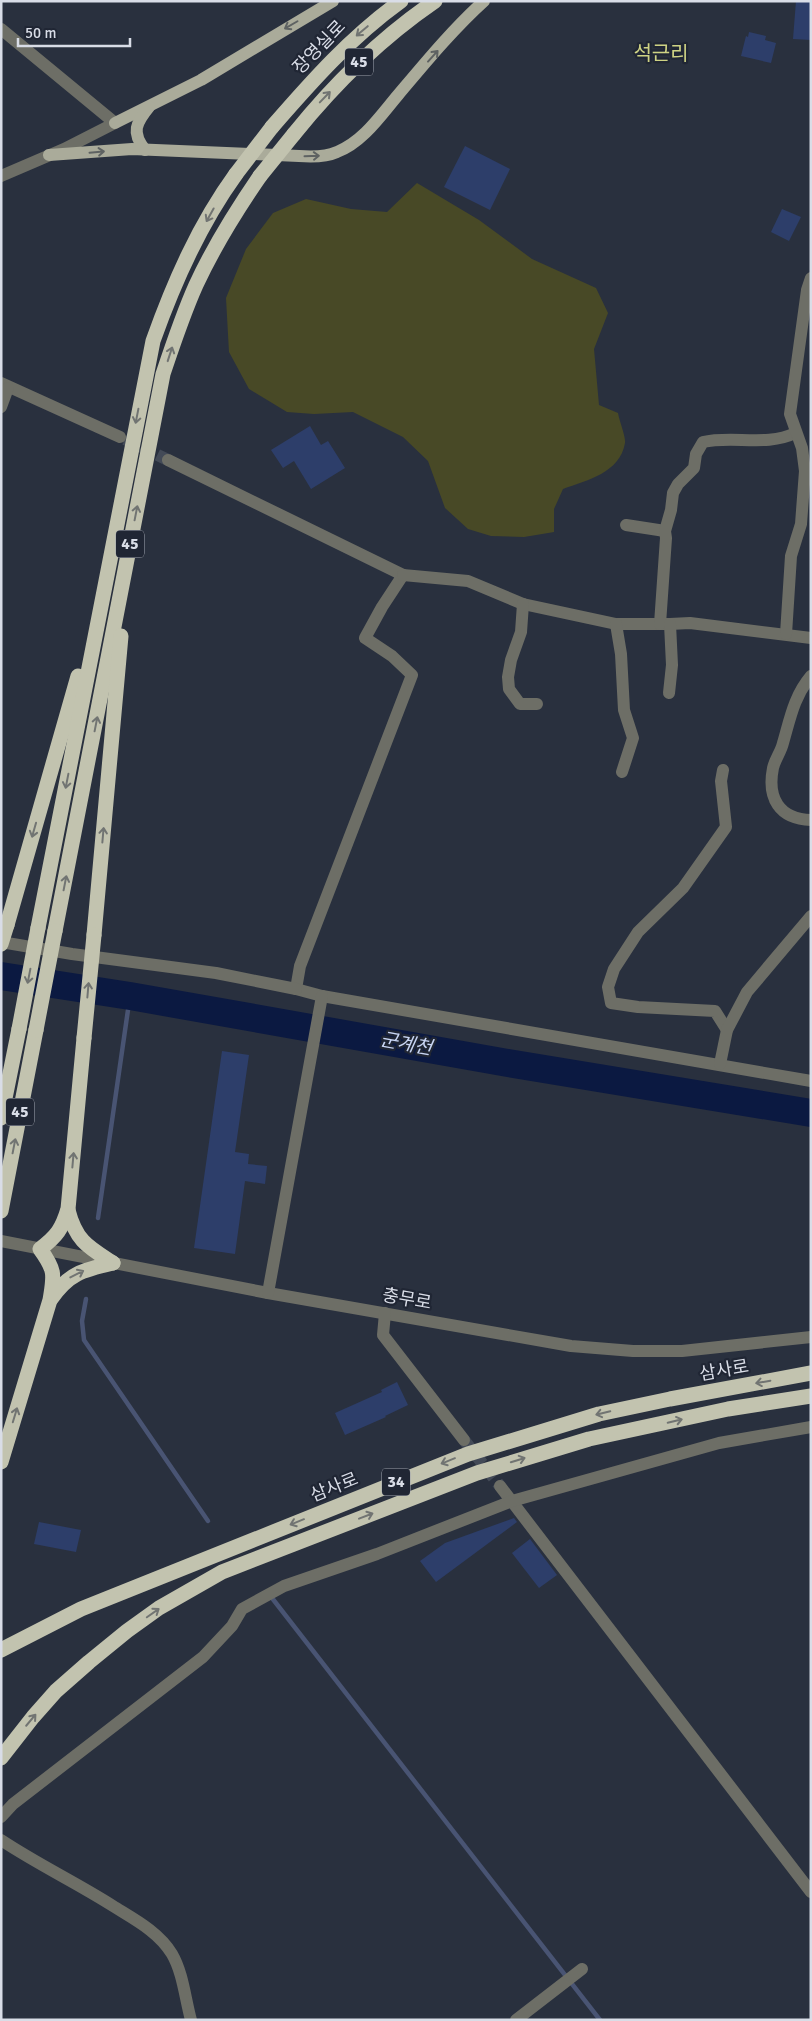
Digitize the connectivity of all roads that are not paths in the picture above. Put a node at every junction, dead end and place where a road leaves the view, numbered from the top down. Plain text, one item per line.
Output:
1 (333, 1) edge
2 (401, 1) edge
3 (435, 1) edge
4 (484, 1) edge
5 (1, 29) edge
6 (150, 104) junction
7 (115, 123) junction
8 (145, 150) junction
9 (49, 156) junction
10 (1, 176) edge
11 (811, 278) edge
12 (5, 385) edge
13 (1, 407) edge
14 (795, 433) junction
15 (120, 437) tunnel mouth
16 (168, 460) tunnel mouth
17 (626, 525) dead end
18 (665, 531) junction
19 (129, 550) junction
20 (403, 575) junction
21 (105, 581) junction
22 (523, 604) junction
23 (616, 624) junction
24 (665, 624) junction
25 (786, 634) junction
26 (811, 638) edge
27 (811, 676) edge
28 (669, 693) dead end
29 (537, 704) dead end
30 (723, 770) dead end
31 (622, 772) dead end
32 (811, 820) edge
33 (811, 916) edge
34 (1, 943) edge
35 (296, 990) junction
36 (322, 996) junction
37 (727, 1030) junction
38 (720, 1064) junction
39 (811, 1081) edge
40 (1, 1118) edge
41 (68, 1209) junction
42 (1, 1211) edge
43 (1, 1242) edge
44 (40, 1249) junction
45 (113, 1263) junction
46 (268, 1292) junction
47 (50, 1300) junction
48 (385, 1313) junction
49 (811, 1337) edge
50 (811, 1374) edge
51 (811, 1396) edge
52 (811, 1427) edge
53 (464, 1440) tunnel mouth
54 (1, 1462) edge
55 (500, 1486) tunnel mouth
56 (512, 1501) junction
57 (1, 1650) edge
58 (1, 1758) edge
59 (1, 1817) edge
60 (1, 1840) edge
61 (811, 1892) edge
62 (582, 1969) dead end
63 (190, 2020) edge
64 (516, 2020) edge

1 -> 6 main road
2 -> 21 highway, 장영실로 / 45, bridge
19 -> 3 highway, 45, bridge
8 -> 4 main road
5 - 7 street
6 - 7 main road
6 - 8 main road
7 - 9 street
9 -> 8 main road
9 - 10 street
11 - 14 street
12 - 13 street
12 - 15 street
14 - 18 street
14 - 25 street
16 - 20 street
17 - 18 street
18 - 24 street
41 -> 19 highway, bridge
42 -> 19 highway, 45, bridge
20 - 22 street
20 - 35 street
21 -> 34 highway, bridge
21 -> 40 highway, 45, bridge
22 - 23 street
22 - 29 street
23 - 24 street
23 - 31 street
24 - 25 street
24 - 28 street
25 - 26 street
27 - 32 street
30 - 37 street
33 - 37 street
34 - 35 street
35 - 36 street
36 - 38 street
36 - 46 street
37 - 38 street
38 - 39 street
41 - 44 highway
41 - 45 highway
43 - 44 street, 충무로
44 - 45 street, 충무로
44 - 47 highway
45 - 46 street, 충무로
47 -> 45 highway
46 - 48 street, 충무로
54 -> 47 highway
48 - 49 street, 충무로
48 - 53 street
50 -> 57 highway, 삼사로 / 34
58 -> 51 highway, 34
52 - 56 street
55 - 56 street
56 - 59 street
56 - 61 street
60 - 63 street
62 - 64 street

